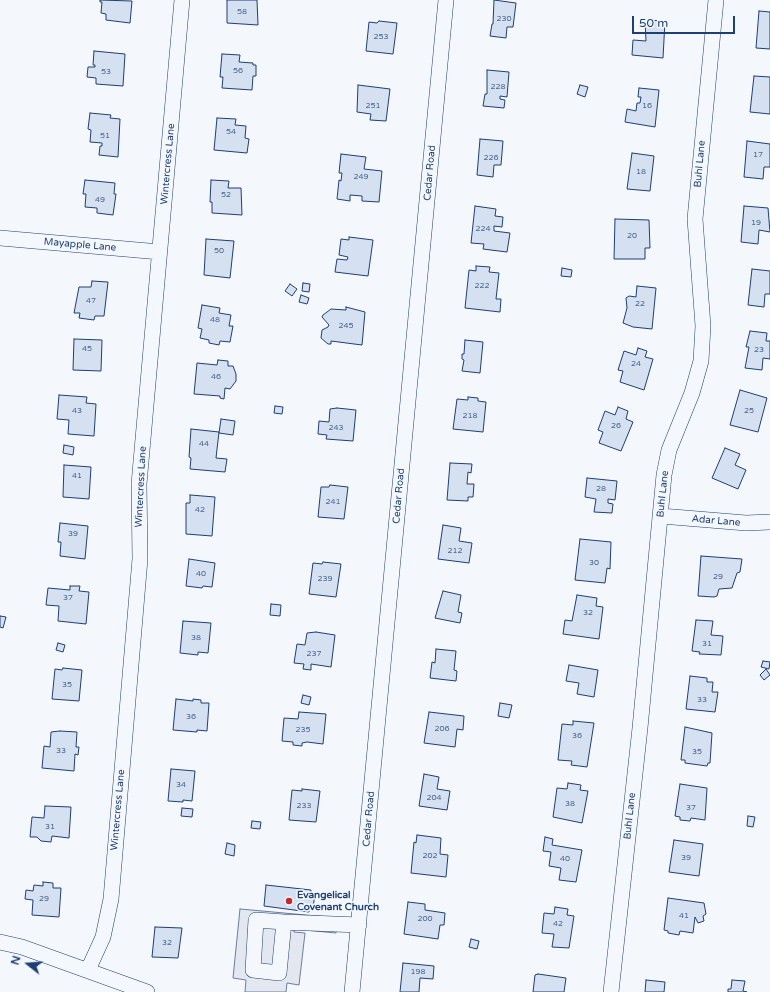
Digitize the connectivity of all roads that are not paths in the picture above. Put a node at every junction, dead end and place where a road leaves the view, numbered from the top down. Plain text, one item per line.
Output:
1 (182, 0) edge
2 (446, 0) edge
3 (716, 0) edge
4 (0, 238) edge
5 (160, 252) junction
6 (661, 516) junction
7 (770, 522) edge
8 (284, 922) dead end
9 (359, 925) junction
10 (0, 942) edge
11 (88, 970) junction
12 (147, 992) edge
13 (352, 992) edge
14 (611, 992) edge

1 - 5 street, Wintercress Lane
2 - 9 street, Cedar Road
3 - 6 street, Buhl Lane
4 - 5 street, Mayapple Lane
5 - 11 street, Wintercress Lane
6 - 7 street, Adar Lane
6 - 14 street, Buhl Lane
8 - 9 street
9 - 13 street, Cedar Road
10 - 11 street
11 - 12 street

